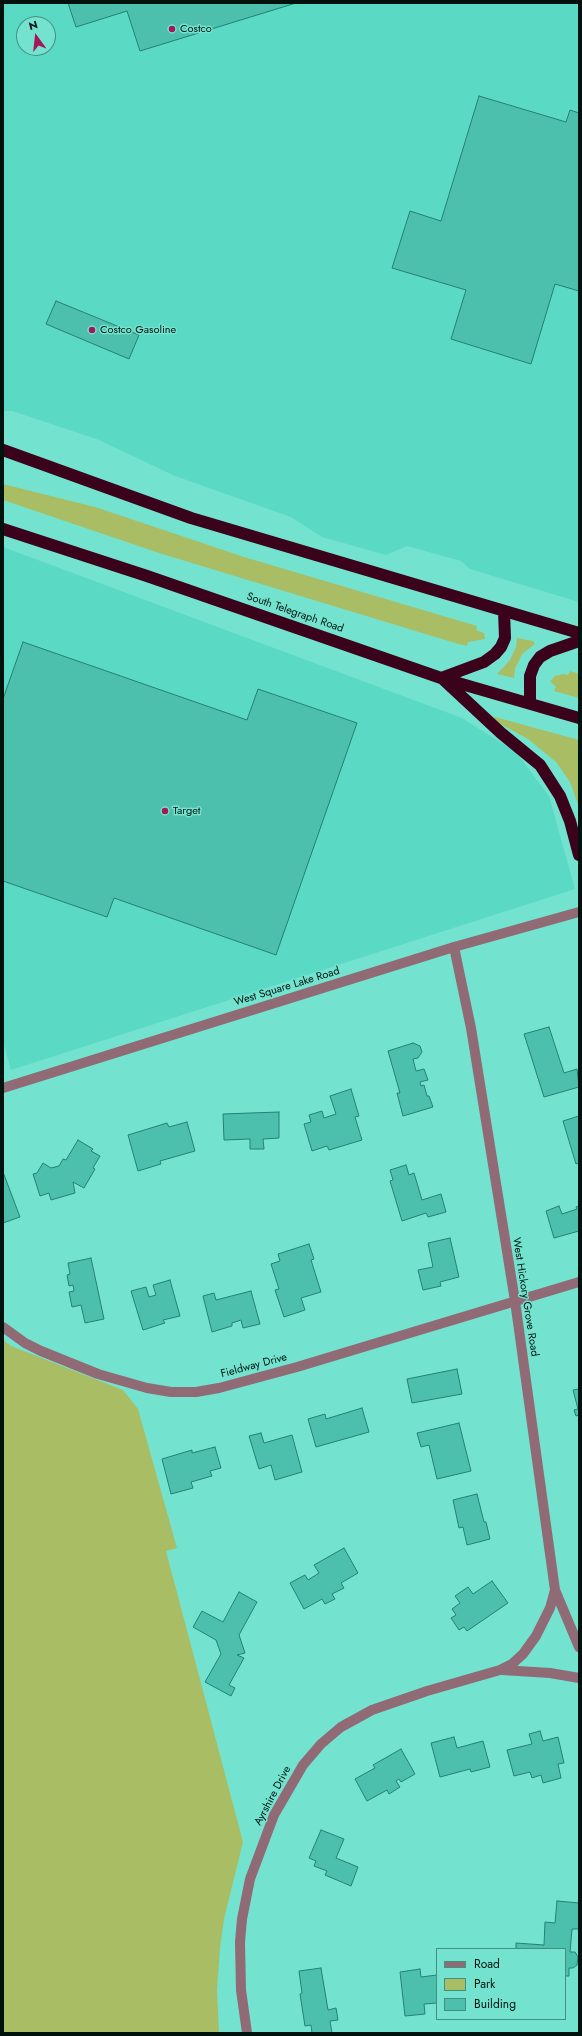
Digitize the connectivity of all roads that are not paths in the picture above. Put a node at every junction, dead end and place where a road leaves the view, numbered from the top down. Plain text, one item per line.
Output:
1 (3, 450) edge
2 (3, 529) edge
3 (504, 611) junction
4 (579, 633) edge
5 (579, 641) edge
6 (441, 678) junction
7 (530, 703) junction
8 (579, 718) edge
9 (579, 855) edge
10 (579, 912) edge
11 (454, 947) junction
12 (3, 1088) edge
13 (579, 1282) edge
14 (515, 1301) junction
15 (3, 1327) edge
16 (555, 1590) junction
17 (579, 1647) edge
18 (500, 1670) junction
19 (579, 1678) edge
20 (247, 2033) edge

1 - 3 highway
2 - 6 highway, South Telegraph Road
3 - 4 highway
3 - 6 highway
5 - 7 highway
6 - 7 highway, South Telegraph Road
6 - 9 highway
7 - 8 highway, South Telegraph Road
10 - 11 street, West Square Lake Road
11 - 12 street, West Square Lake Road
11 - 14 street, West Hickory Grove Road
13 - 14 street, Fieldway Drive
14 - 15 street, Fieldway Drive
14 - 16 street, West Hickory Grove Road
16 - 17 street, West Hickory Grove Road
16 - 18 street, Ayrshire Drive
18 - 19 street, Ayrshire Drive
18 - 20 street, Ayrshire Drive

